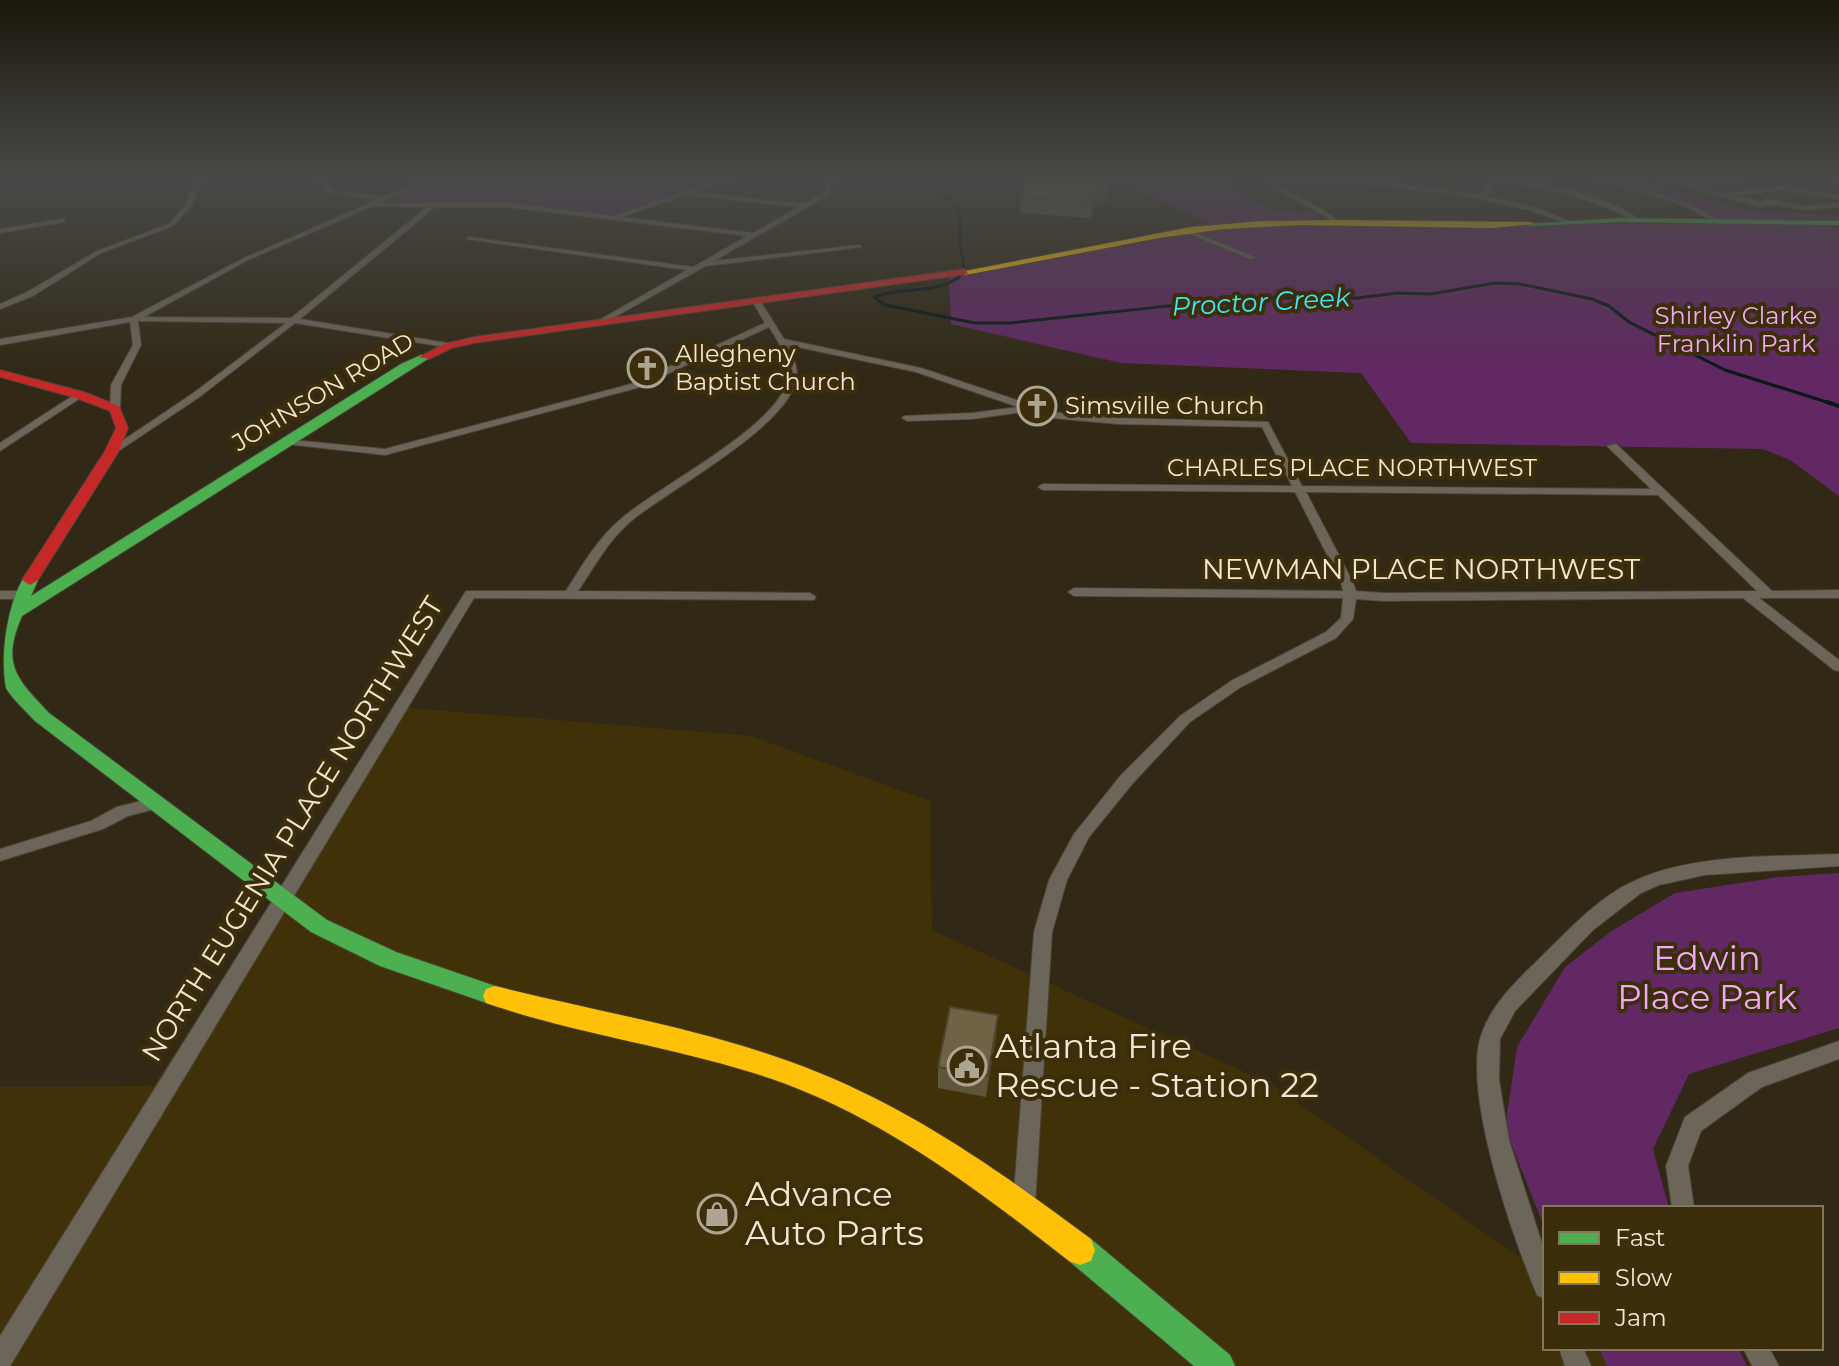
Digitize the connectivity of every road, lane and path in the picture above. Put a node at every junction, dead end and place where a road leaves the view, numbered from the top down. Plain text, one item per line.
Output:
1 (121, 244) edge
2 (281, 244) edge
3 (387, 244) edge
4 (508, 244) edge
5 (738, 244) edge
6 (1124, 244) edge
7 (1218, 244) edge
8 (859, 247) dead end
9 (1253, 258) dead end
10 (697, 267) junction
11 (756, 301) junction
12 (0, 307) edge
13 (134, 319) junction
14 (296, 321) junction
15 (604, 321) junction
16 (769, 324) junction
17 (781, 341) junction
18 (0, 342) edge
19 (448, 346) junction
20 (0, 373) edge
21 (80, 395) junction
22 (1031, 408) junction
23 (115, 409) junction
24 (907, 418) dead end
25 (286, 441) junction
26 (1612, 446) dead end
27 (0, 448) edge
28 (111, 453) junction
29 (1043, 487) dead end
30 (1300, 490) junction
31 (1660, 492) junction
32 (1074, 592) dead end
33 (571, 593) junction
34 (1350, 594) junction
35 (1768, 594) junction
36 (1839, 594) edge
37 (0, 595) edge
38 (22, 595) junction
39 (1747, 595) junction
40 (810, 597) dead end
41 (13, 614) junction
42 (1839, 667) edge
43 (153, 804) junction
44 (0, 855) edge
45 (1839, 860) edge
46 (282, 898) junction
47 (1839, 1050) edge
48 (1683, 1206) edge
49 (1024, 1210) junction
50 (1543, 1281) edge
51 (0, 1359) edge
52 (1219, 1366) edge

1 - 12 street
2 - 13 street
3 - 14 street
4 - 10 street
5 - 10 street
6 - 11 street, JOHNSON ROAD
7 - 9 street
8 - 10 street
10 - 15 street
11 - 15 street, JOHNSON ROAD
11 - 16 street
13 - 14 street
13 - 18 street
13 - 23 street
14 - 19 street
14 - 28 street
15 - 19 street, JOHNSON ROAD
16 - 17 street
16 - 25 street
17 - 22 street
17 - 33 street
19 - 25 street, JOHNSON ROAD
20 - 21 street
21 - 23 street
21 - 27 street
22 - 24 street
22 - 30 street
23 - 28 street
25 - 41 street, JOHNSON ROAD
26 - 31 street
28 - 38 street
29 - 30 street, CHARLES PLACE NORTHWEST
30 - 31 street, CHARLES PLACE NORTHWEST
30 - 34 street
31 - 35 street
32 - 34 street, NEWMAN PLACE NORTHWEST
33 - 40 street
33 - 46 street, NORTH EUGENIA PLACE NORTHWEST
34 - 39 street, NEWMAN PLACE NORTHWEST
34 - 49 street
35 - 36 street, NEWMAN PLACE NORTHWEST
35 - 39 street, NEWMAN PLACE NORTHWEST
37 - 38 street
38 - 41 street
39 - 42 street
41 - 43 street
43 - 44 street
43 - 46 street
45 - 50 street
46 - 49 street
46 - 51 street, NORTH EUGENIA PLACE NORTHWEST
47 - 48 street
49 - 52 street

